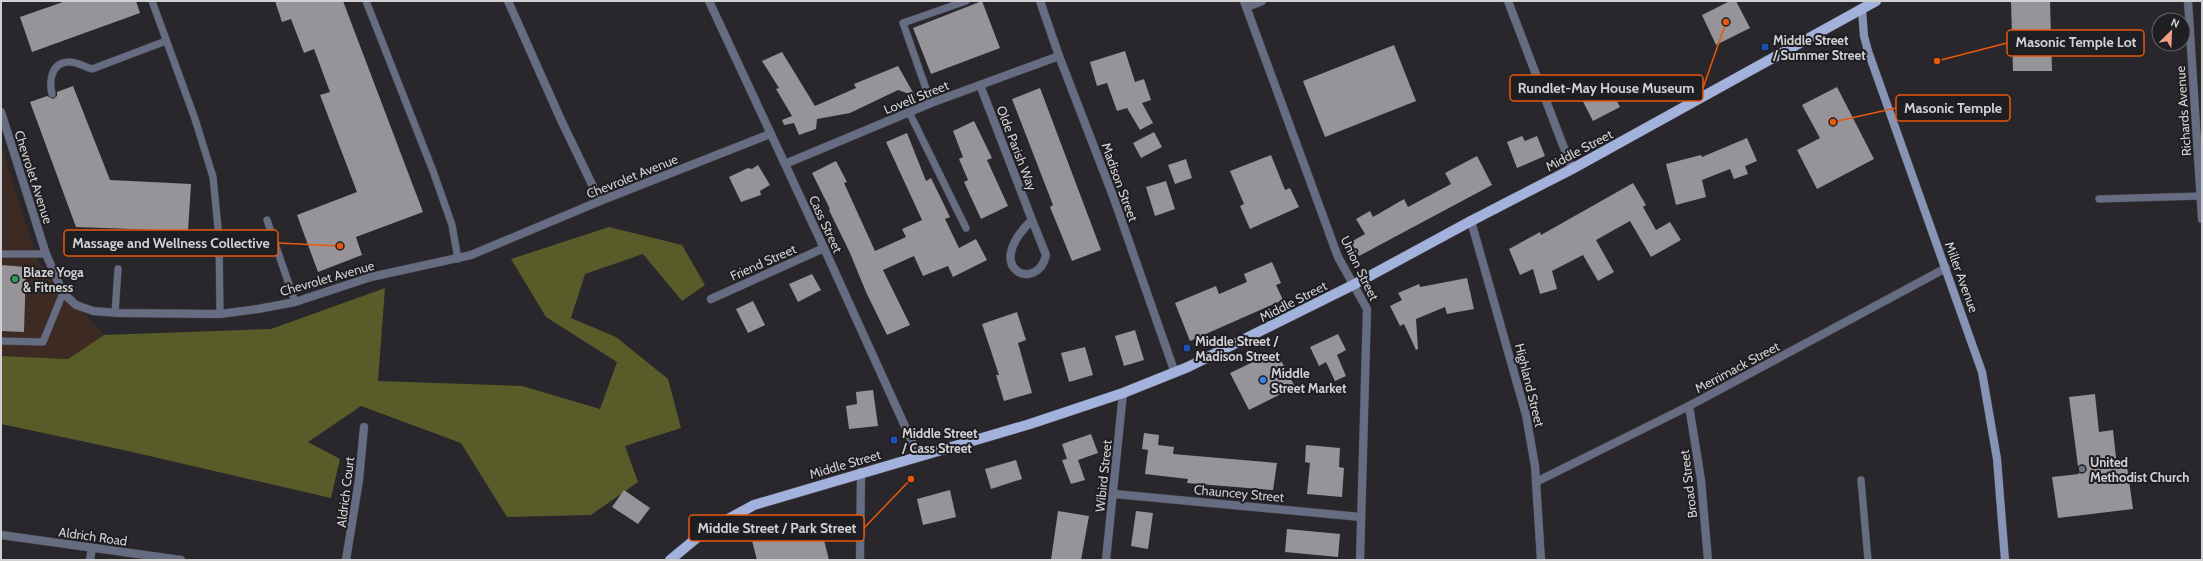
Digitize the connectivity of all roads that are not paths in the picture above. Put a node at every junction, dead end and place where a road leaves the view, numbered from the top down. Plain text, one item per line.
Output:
1 (152, 1) edge
2 (366, 1) edge
3 (508, 1) edge
4 (709, 1) edge
5 (966, 1) edge
6 (1040, 1) edge
7 (1262, 1) edge
8 (1508, 1) edge
9 (1876, 1) edge
10 (2188, 1) edge
11 (1245, 4) edge
12 (1861, 6) edge
13 (166, 41) junction
14 (1059, 56) junction
15 (980, 85) junction
16 (52, 94) dead end
17 (931, 103) junction
18 (1, 112) edge
19 (909, 112) junction
20 (770, 134) junction
21 (785, 164) junction
22 (1572, 169) junction
23 (2200, 196) junction
24 (2099, 199) dead end
25 (600, 201) junction
26 (2202, 219) edge
27 (267, 220) dead end
28 (1032, 220) junction
29 (1471, 221) junction
30 (966, 228) dead end
31 (824, 248) junction
32 (1, 254) edge
33 (46, 254) junction
34 (458, 258) junction
35 (1946, 268) junction
36 (118, 269) dead end
37 (1353, 285) junction
38 (63, 293) junction
39 (711, 299) dead end
40 (295, 302) junction
41 (115, 313) junction
42 (220, 314) junction
43 (1, 341) edge
44 (1175, 373) junction
45 (1123, 393) junction
46 (1689, 406) junction
47 (364, 427) dead end
48 (919, 457) junction
49 (861, 472) junction
50 (1861, 480) dead end
51 (1536, 482) junction
52 (1114, 494) junction
53 (1361, 517) junction
54 (1, 535) edge
55 (92, 548) junction
56 (90, 560) edge
57 (182, 560) edge
58 (346, 560) edge
59 (670, 560) edge
60 (860, 560) edge
61 (1106, 560) edge
62 (1360, 560) edge
63 (1541, 560) edge
64 (1708, 560) edge
65 (1868, 560) edge
66 (2005, 560) edge

1 - 13 lane
2 - 34 lane
3 - 25 street
4 - 20 street, Cass Street
5 - 17 lane
6 - 14 street, Madison Street
7 - 11 street
8 - 22 street
9 - 12 main road, Middle Street
10 - 23 street, Richards Avenue
11 - 37 street, Union Street
12 - 22 main road, Middle Street
12 - 35 main road, Miller Avenue
13 - 16 lane
13 - 42 lane
14 - 15 street, Lovell Street
14 - 44 street, Madison Street
15 - 17 street, Lovell Street
15 - 28 street, Olde Parish Way
17 - 19 street, Lovell Street
18 - 33 street, Chevrolet Avenue
19 - 21 street, Lovell Street
19 - 30 lane
20 - 21 street, Cass Street
20 - 25 street, Chevrolet Avenue
21 - 31 street, Cass Street
22 - 29 main road, Middle Street
23 - 24 lane
23 - 26 street, Richards Avenue
25 - 34 street, Chevrolet Avenue
27 - 40 lane
28 - 28 street, Olde Parish Way
29 - 37 main road, Middle Street
29 - 51 street, Highland Street
31 - 39 street, Friend Street
31 - 48 street, Cass Street
32 - 33 lane
33 - 38 street, Chevrolet Avenue
34 - 40 street, Chevrolet Avenue
35 - 46 street, Merrimack Street
35 - 66 main road, Miller Avenue
36 - 41 lane
37 - 44 main road, Middle Street
37 - 53 street, Union Street
38 - 41 street, Chevrolet Avenue
38 - 43 lane
40 - 42 street, Chevrolet Avenue
41 - 42 street, Chevrolet Avenue
44 - 45 main road, Middle Street
45 - 48 main road, Middle Street
45 - 52 street, Wibird Street
46 - 51 street, Merrimack Street
46 - 64 street, Broad Street
47 - 58 street, Aldrich Court
48 - 49 main road, Middle Street
49 - 59 main road, Middle Street
49 - 60 street
50 - 65 lane
51 - 63 street, Highland Street
52 - 53 street, Chauncey Street
52 - 61 street, Wibird Street
53 - 62 street, Union Street
54 - 55 street, Aldrich Road
55 - 56 street
55 - 57 street, Aldrich Road

